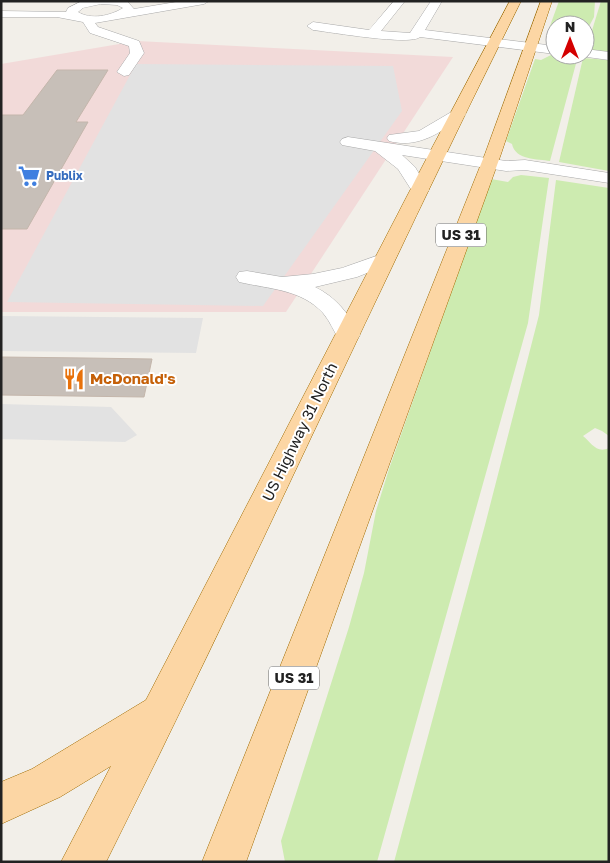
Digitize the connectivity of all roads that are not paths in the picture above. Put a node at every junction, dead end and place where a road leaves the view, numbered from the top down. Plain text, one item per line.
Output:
1 (204, 1) edge
2 (400, 1) edge
3 (437, 1) edge
4 (516, 1) edge
5 (547, 1) edge
6 (125, 9) junction
7 (1, 14) edge
8 (81, 14) junction
9 (110, 18) junction
10 (313, 26) dead end
11 (417, 33) junction
12 (372, 34) junction
13 (110, 36) junction
14 (494, 42) junction
15 (530, 47) junction
16 (545, 49) edge
17 (595, 54) edge
18 (609, 56) edge
19 (124, 72) dead end
20 (458, 114) junction
21 (351, 137) dead end
22 (387, 143) junction
23 (439, 151) junction
24 (490, 159) junction
25 (609, 178) edge
26 (420, 190) junction
27 (385, 259) junction
28 (247, 277) dead end
29 (271, 281) junction
30 (348, 335) junction
31 (160, 714) junction
32 (1, 803) edge
33 (83, 862) edge
34 (224, 862) edge

1 - 6 street
2 - 12 street
3 - 11 street
4 - 14 main road, US Highway 31 North
5 - 15 main road, US 31
6 - 8 street
6 - 9 street
7 - 8 street
8 - 9 street
8 - 13 street
9 - 13 street
10 - 12 street
11 - 12 street
11 - 14 street
13 - 19 street
14 - 15 street
14 - 20 main road, US Highway 31 North
15 - 16 street
15 - 24 main road, US 31
17 - 18 street
20 - 22 street
20 - 23 main road, US Highway 31 North
21 - 22 street
22 - 23 street
22 - 26 street
23 - 24 street
23 - 26 main road, US Highway 31 North
24 - 25 street
24 - 34 main road, US 31
26 - 27 main road, US Highway 31 North
27 - 29 street
27 - 30 main road, US Highway 31 North
28 - 29 street
29 - 30 street
30 - 31 main road, US Highway 31 North
31 - 32 main road
31 - 33 main road, US Highway 31 North

